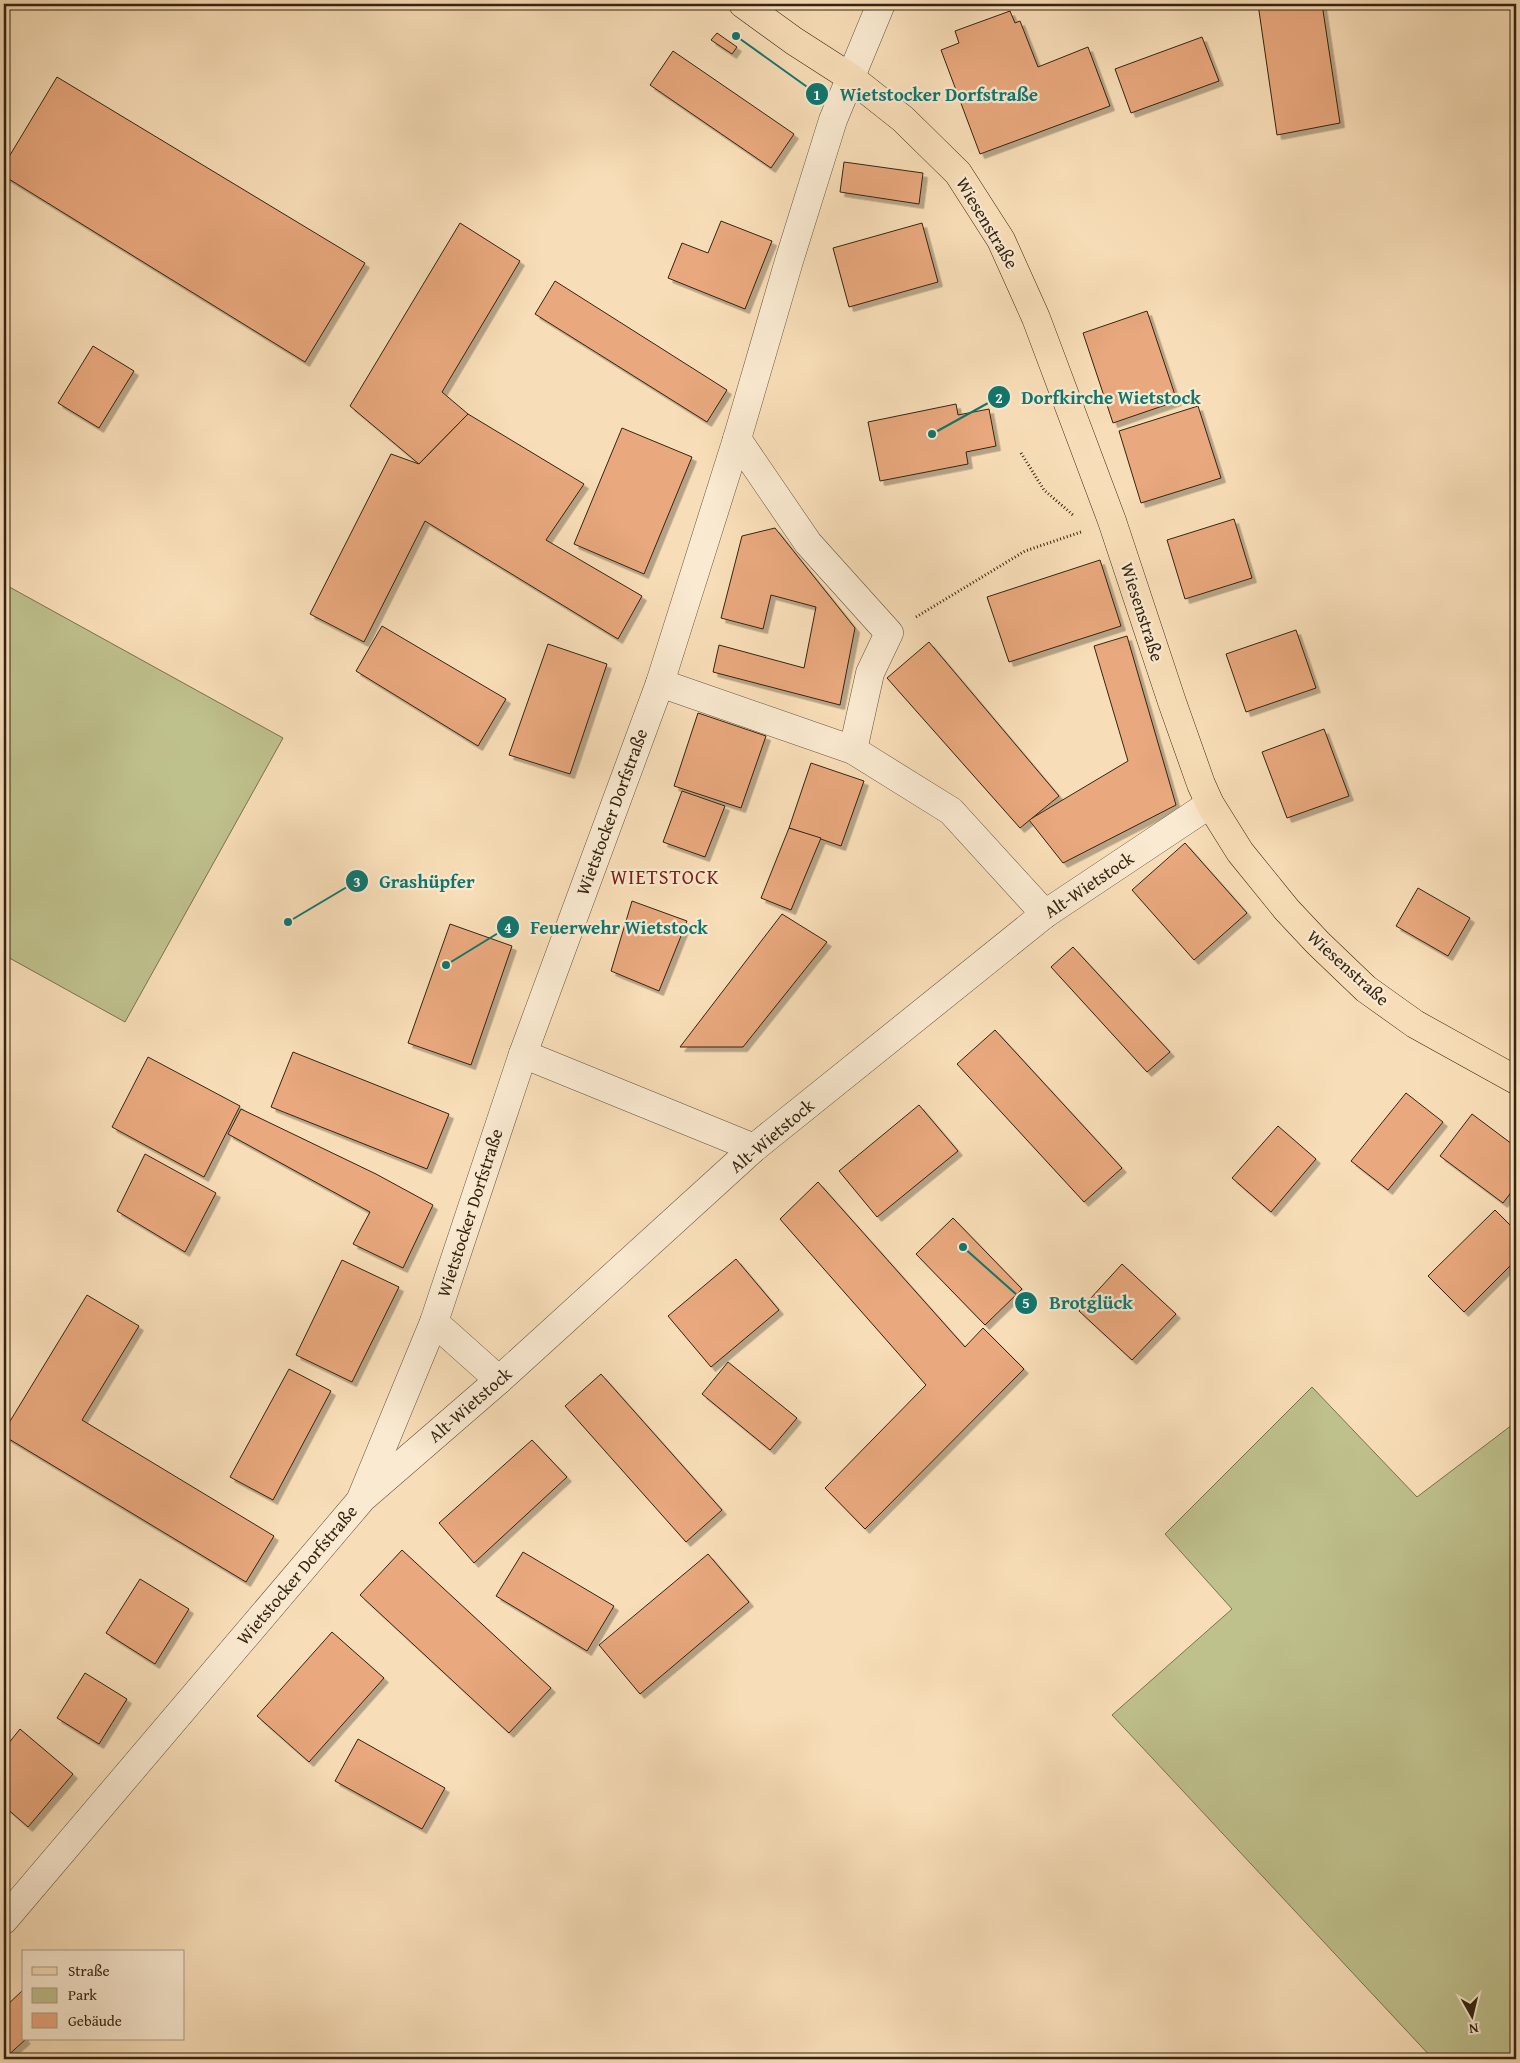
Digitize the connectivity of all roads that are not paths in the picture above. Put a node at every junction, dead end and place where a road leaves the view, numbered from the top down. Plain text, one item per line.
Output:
1 (743, 4) edge
2 (881, 4) edge
3 (850, 77) junction
4 (737, 439) junction
5 (660, 683) junction
6 (853, 750) junction
7 (1210, 804) junction
8 (1045, 914) junction
9 (523, 1054) junction
10 (1516, 1080) edge
11 (754, 1148) junction
12 (434, 1322) junction
13 (499, 1380) junction
14 (360, 1500) junction
15 (4, 1920) edge

1 - 3 main road, Wiesenstraße
2 - 3 street, Wietstocker Dorfstraße
3 - 4 street, Wietstocker Dorfstraße
3 - 7 main road, Wiesenstraße
4 - 5 street, Wietstocker Dorfstraße
4 - 6 street
5 - 6 street
5 - 9 street, Wietstocker Dorfstraße
6 - 8 street
7 - 8 street, Alt-Wietstock
7 - 10 main road, Wiesenstraße
8 - 11 street, Alt-Wietstock
9 - 11 street
9 - 12 street, Wietstocker Dorfstraße
11 - 13 street, Alt-Wietstock
12 - 13 street
12 - 14 street, Wietstocker Dorfstraße
13 - 14 street, Alt-Wietstock
14 - 15 street, Wietstocker Dorfstraße

